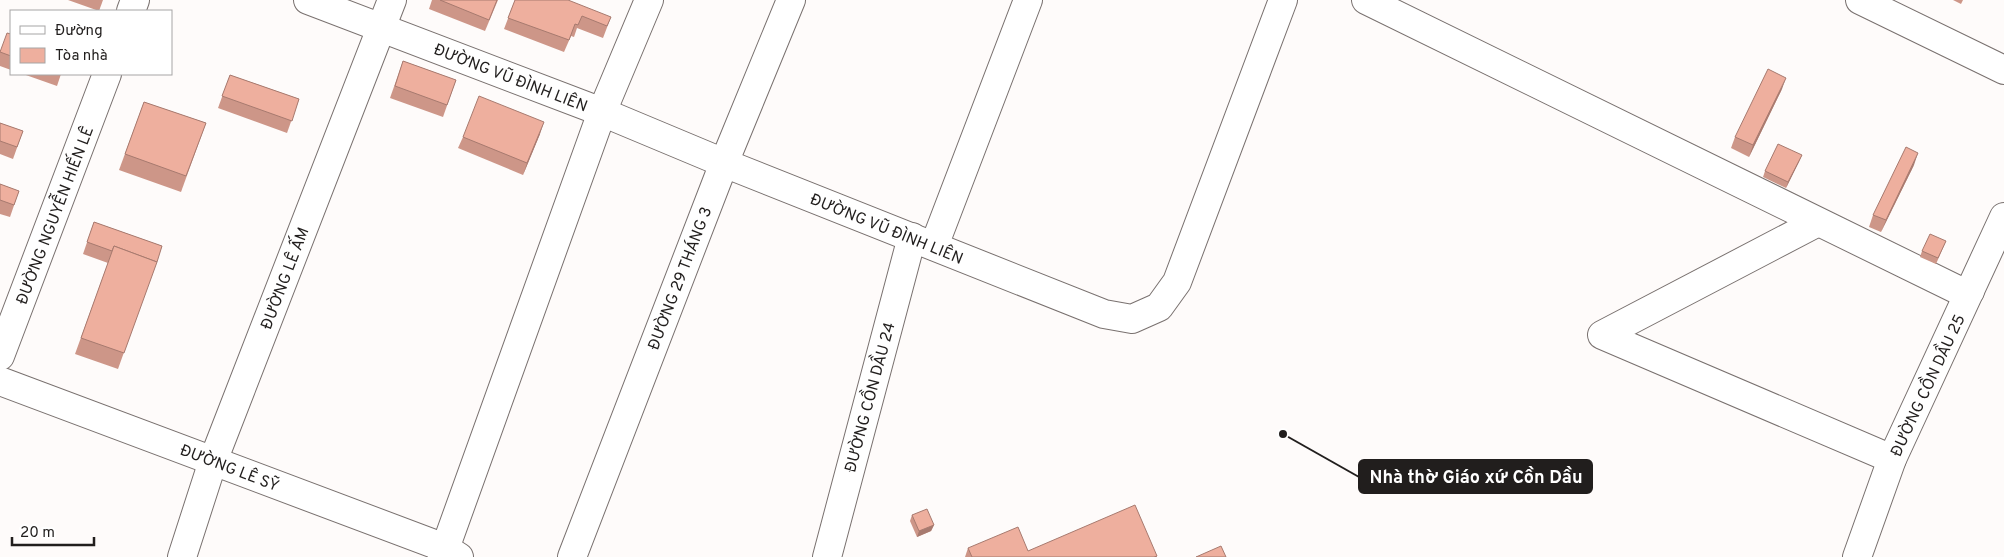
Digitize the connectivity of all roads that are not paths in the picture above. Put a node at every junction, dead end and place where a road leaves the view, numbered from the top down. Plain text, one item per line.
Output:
1 (308, 0) edge
2 (392, 0) edge
3 (649, 0) edge
4 (791, 0) edge
5 (1028, 0) edge
6 (1283, 0) edge
7 (1366, 0) edge
8 (1860, 0) edge
9 (380, 28) junction
10 (2004, 70) edge
11 (107, 75) edge
12 (602, 112) junction
13 (724, 163) junction
14 (2004, 217) edge
15 (1818, 222) junction
16 (923, 242) junction
17 (1970, 291) junction
18 (0, 356) edge
19 (0, 381) edge
20 (1892, 459) junction
21 (213, 461) junction
22 (449, 554) edge
23 (182, 557) edge
24 (572, 557) edge
25 (827, 557) edge
26 (1858, 557) edge

1 - 9 street, ĐƯỜNG VŨ ĐÌNH LIÊN
2 - 9 street, ĐƯỜNG LÊ ẤM
3 - 12 street
4 - 13 street, ĐƯỜNG 29 THÁNG 3
5 - 16 street, ĐƯỜNG CỒN DẦU 24
6 - 16 street, ĐƯỜNG VŨ ĐÌNH LIÊN
7 - 15 street
8 - 10 street
9 - 12 street, ĐƯỜNG VŨ ĐÌNH LIÊN
9 - 21 street, ĐƯỜNG LÊ ẤM
11 - 18 street, ĐƯỜNG NGUYỄN HIẾN LÊ
12 - 13 street, ĐƯỜNG VŨ ĐÌNH LIÊN
12 - 22 street
13 - 16 street, ĐƯỜNG VŨ ĐÌNH LIÊN
13 - 24 street, ĐƯỜNG 29 THÁNG 3
14 - 17 street, ĐƯỜNG CỒN DẦU 25
15 - 17 street
15 - 20 street
16 - 25 street, ĐƯỜNG CỒN DẦU 24
17 - 20 street, ĐƯỜNG CỒN DẦU 25
19 - 21 street, ĐƯỜNG LÊ SỸ
20 - 26 street, ĐƯỜNG CỒN DẦU 25
21 - 22 street, ĐƯỜNG LÊ SỸ
21 - 23 street, ĐƯỜNG LÊ ẤM

